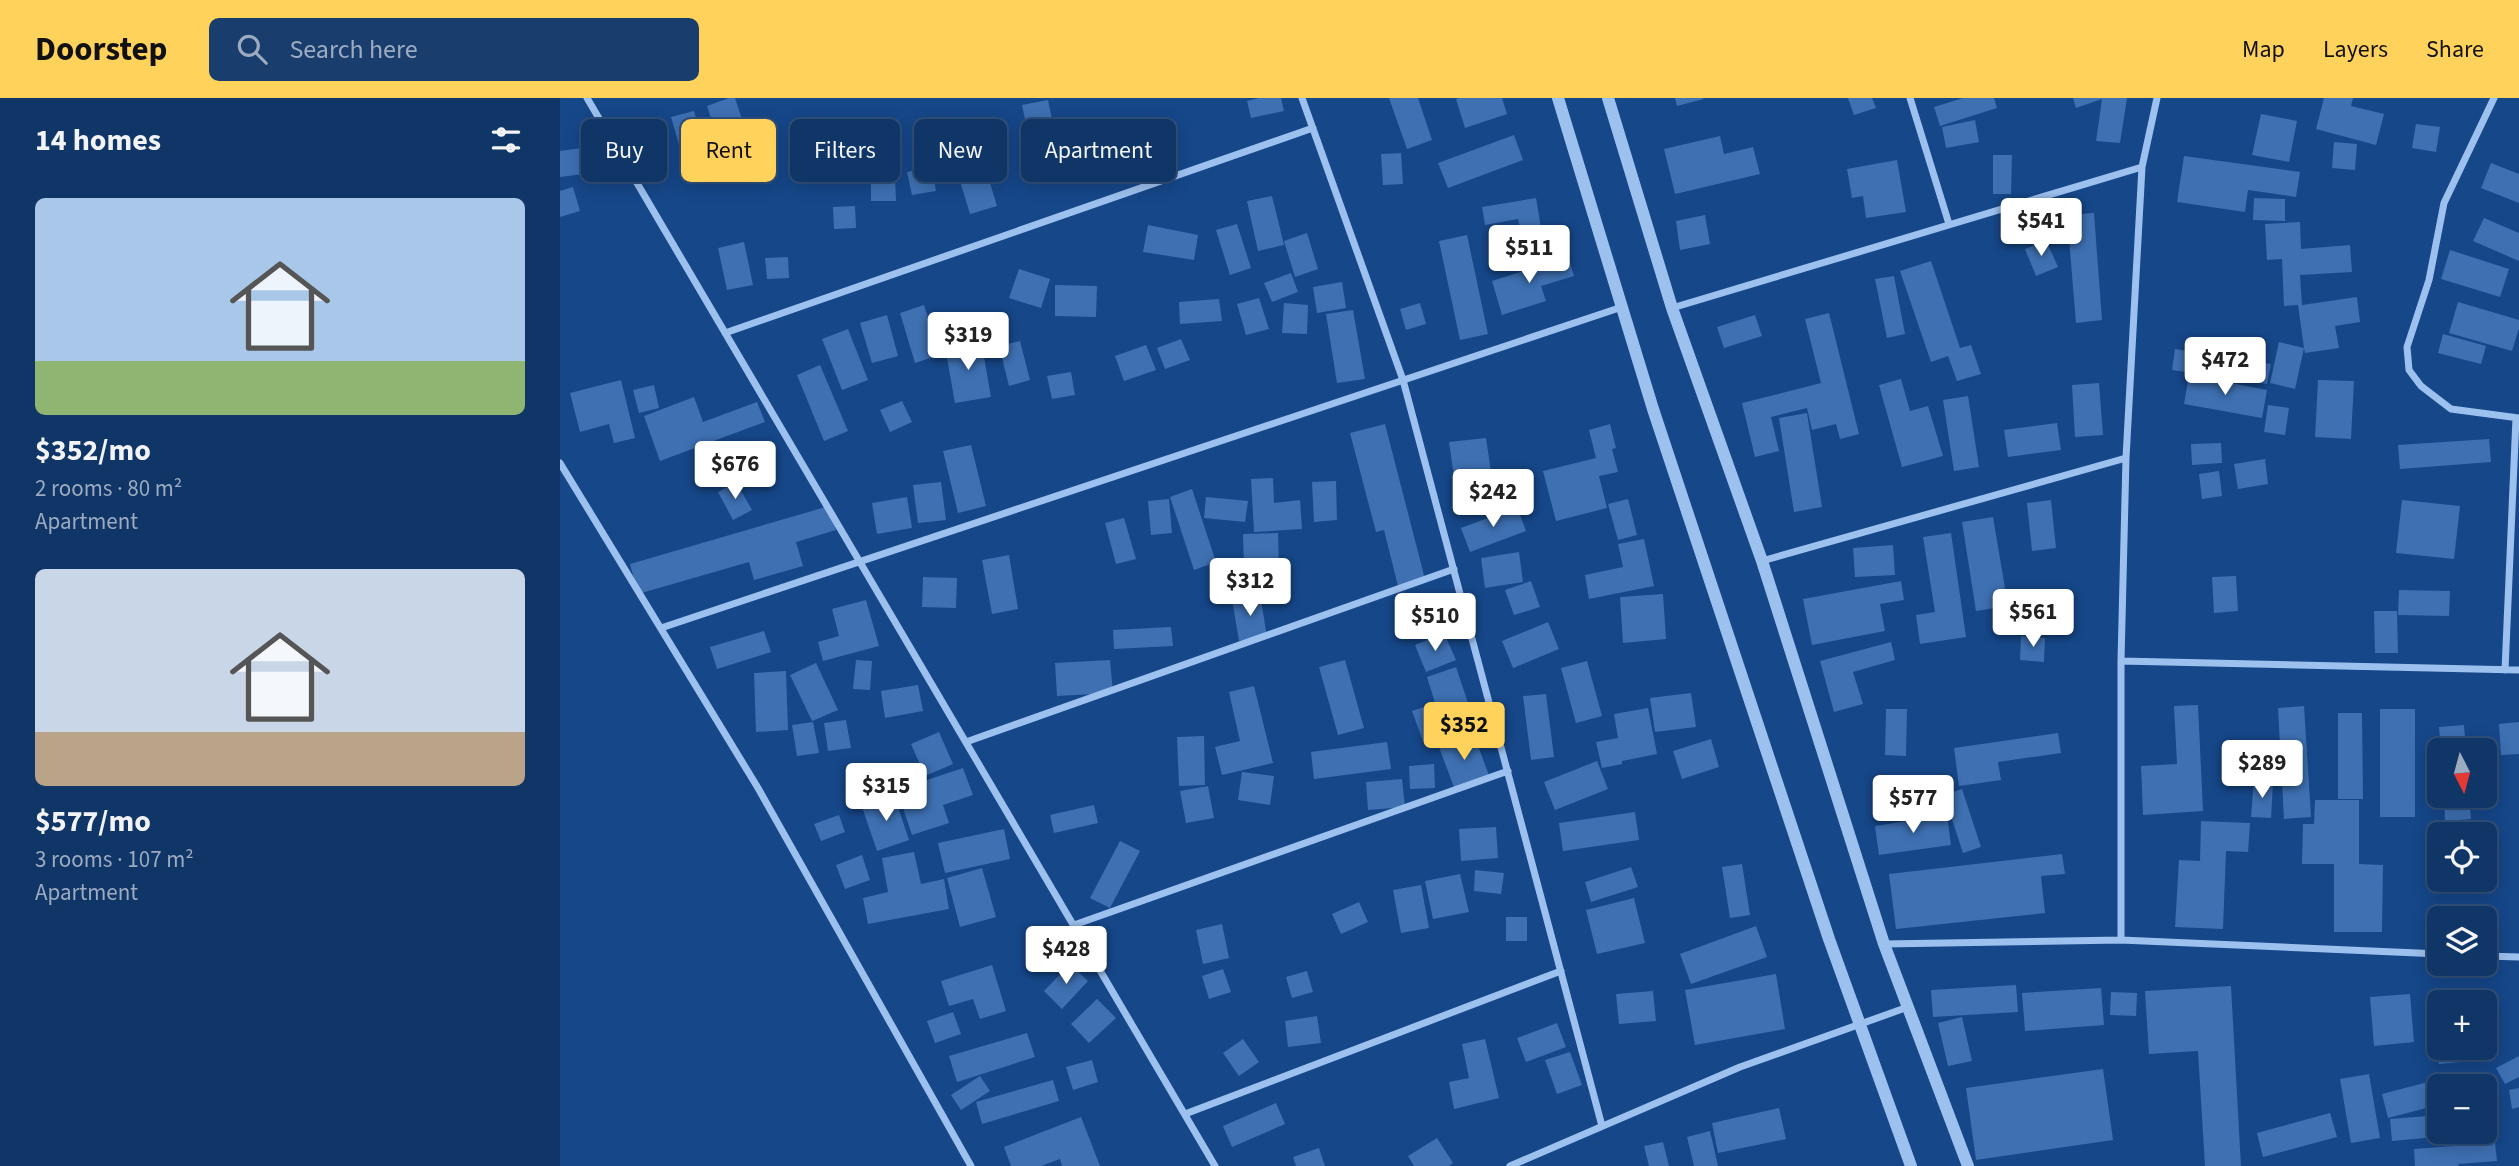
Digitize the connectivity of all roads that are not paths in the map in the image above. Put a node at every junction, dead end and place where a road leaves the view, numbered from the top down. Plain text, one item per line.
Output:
1 (587, 98) edge
2 (1302, 98) edge
3 (1558, 98) edge
4 (1608, 98) edge
5 (1910, 98) edge
6 (2157, 98) edge
7 (2494, 98) edge
8 (1313, 128) junction
9 (2141, 167) junction
10 (1949, 224) junction
11 (1622, 307) junction
12 (1672, 308) junction
13 (725, 333) junction
14 (1403, 380) junction
15 (2517, 418) edge
16 (2126, 458) junction
17 (560, 463) edge
18 (1762, 561) junction
19 (859, 562) junction
20 (1454, 569) junction
21 (661, 628) junction
22 (2120, 661) junction
23 (2505, 670) junction
24 (2519, 670) edge
25 (965, 742) junction
26 (1508, 771) junction
27 (1074, 925) junction
28 (2121, 940) junction
29 (1884, 944) junction
30 (2427, 953) edge
31 (2497, 956) edge
32 (2519, 957) edge
33 (1561, 971) junction
34 (1908, 1007) junction
35 (1860, 1025) junction
36 (1185, 1114) junction
37 (1602, 1126) junction
38 (971, 1166) edge
39 (1215, 1166) edge
40 (1510, 1166) edge
41 (1911, 1166) edge
42 (1968, 1166) edge

1 - 13 street
2 - 8 street
3 - 11 street
4 - 12 street
5 - 10 street
6 - 9 street
7 - 15 street
8 - 13 street
8 - 14 street
9 - 10 street
9 - 16 street
10 - 12 street
11 - 14 street
11 - 35 street
12 - 18 street
13 - 19 street
14 - 19 street
14 - 20 street
15 - 23 street
16 - 18 street
16 - 22 street
17 - 21 street
18 - 29 street
19 - 21 street
19 - 25 street
20 - 25 street
20 - 26 street
21 - 38 street
22 - 23 street
22 - 28 street
23 - 24 street
25 - 27 street
26 - 27 street
26 - 33 street
27 - 36 street
28 - 29 street
28 - 30 street
29 - 34 street
31 - 32 street
33 - 36 street
33 - 37 street
34 - 35 street
34 - 42 street
35 - 37 street
35 - 41 street
36 - 39 street
37 - 40 street

